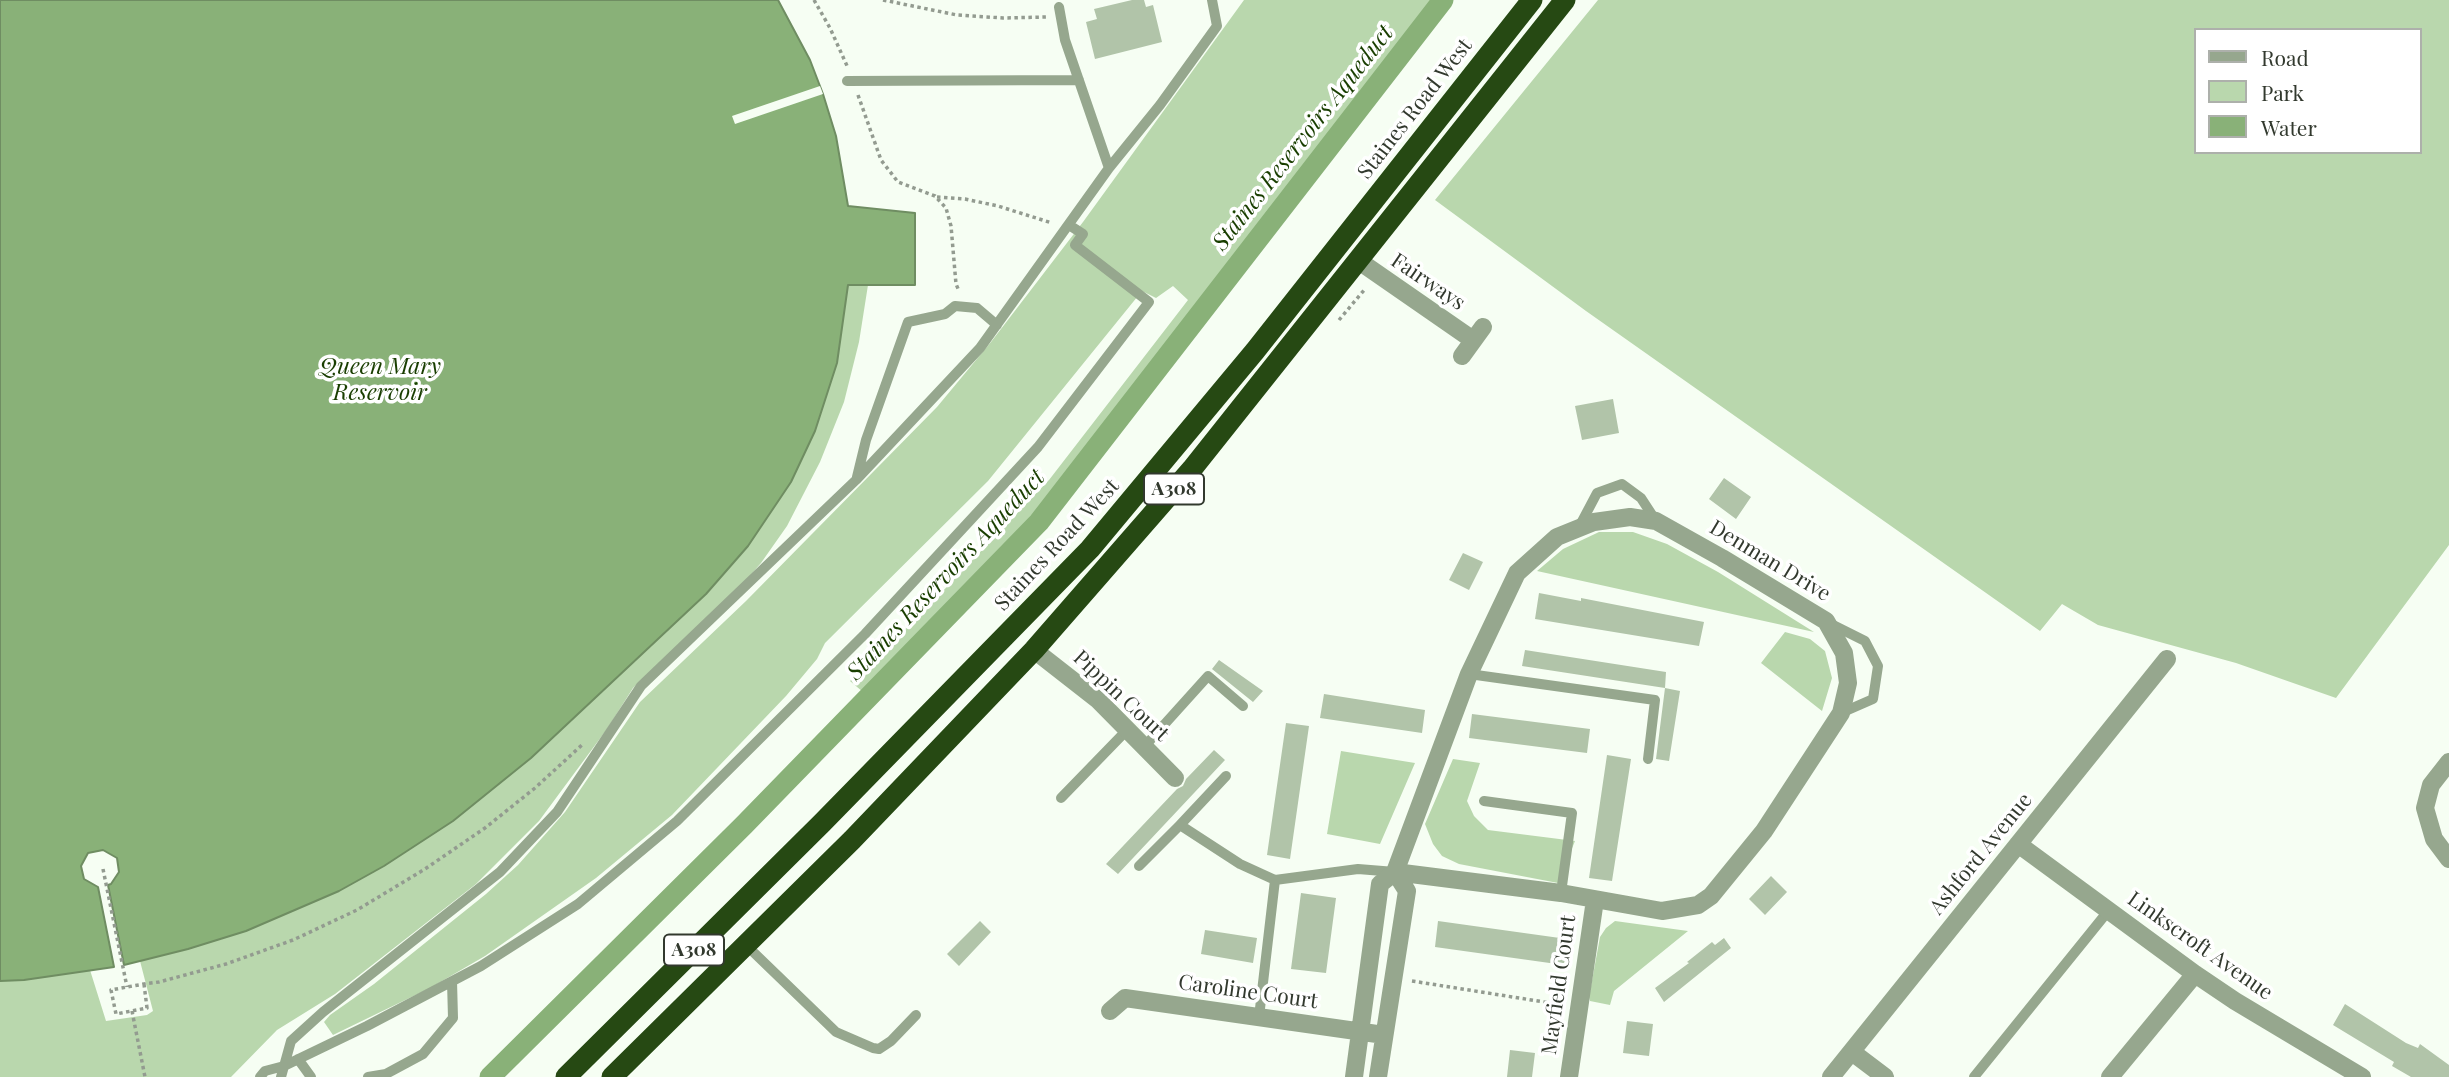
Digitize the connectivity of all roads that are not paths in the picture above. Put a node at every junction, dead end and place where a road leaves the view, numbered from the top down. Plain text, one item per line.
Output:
1 (1212, 0) edge
2 (1532, 0) edge
3 (1565, 0) edge
4 (1060, 12) road end
5 (1079, 80) junction
6 (850, 81) road end
7 (1109, 168) junction
8 (1068, 227) junction
9 (1359, 261) junction
10 (997, 324) junction
11 (1462, 356) dead end
12 (856, 480) junction
13 (1656, 521) junction
14 (1578, 528) junction
15 (1826, 621) junction
16 (1034, 650) junction
17 (2167, 659) dead end
18 (1469, 674) junction
19 (1243, 706) dead end
20 (1840, 713) junction
21 (1127, 730) junction
22 (1144, 747) junction
23 (1648, 759) dead end
24 (2449, 762) edge
25 (1226, 776) dead end
26 (1175, 778) dead end
27 (1061, 798) dead end
28 (1484, 801) dead end
29 (1180, 825) junction
30 (2018, 844) junction
31 (2449, 859) edge
32 (1139, 866) dead end
33 (1395, 872) junction
34 (1275, 880) junction
35 (1561, 893) junction
36 (1595, 900) junction
37 (2109, 910) junction
38 (747, 946) junction
39 (2194, 974) junction
40 (452, 981) junction
41 (1110, 1011) dead end
42 (916, 1015) dead end
43 (1259, 1017) junction
44 (1361, 1031) junction
45 (1384, 1035) junction
46 (1852, 1052) junction
47 (298, 1059) junction
48 (283, 1071) edge
49 (260, 1077) edge
50 (311, 1077) edge
51 (368, 1077) edge
52 (566, 1077) edge
53 (612, 1077) edge
54 (1354, 1077) edge
55 (1378, 1077) edge
56 (1569, 1077) edge
57 (1831, 1077) edge
58 (1885, 1077) edge
59 (1974, 1077) edge
60 (2110, 1077) edge
61 (2362, 1077) edge

1 - 7 lane
2 - 52 highway, Staines Road West / A308
3 - 9 highway, A308
4 - 5 lane
5 - 6 lane
5 - 7 lane
7 - 8 lane
8 - 10 lane
8 - 40 lane
9 - 11 street, Fairways
9 - 16 highway, A308
10 - 12 lane
10 - 12 lane
12 - 48 lane
13 - 14 street, Denman Drive
13 - 14 lane
13 - 15 street, Denman Drive
14 - 18 street, Denman Drive
15 - 20 street, Denman Drive
15 - 20 lane
16 - 21 street, Pippin Court
16 - 38 highway, A308
17 - 30 street, Ashford Avenue
18 - 23 lane
18 - 33 street, Denman Drive
19 - 22 lane
20 - 36 street, Denman Drive
21 - 22 street, Pippin Court
21 - 27 lane
22 - 26 street, Pippin Court
24 - 31 street
25 - 29 lane
28 - 35 lane
29 - 32 lane
29 - 34 lane
30 - 37 street, Linkscroft Avenue
30 - 46 street, Ashford Avenue
33 - 34 lane
33 - 35 street, Denman Drive
33 - 44 street, Denman Drive
33 - 45 street
34 - 43 lane
35 - 36 street, Denman Drive
36 - 56 street, Mayfield Court
37 - 39 street, Linkscroft Avenue
37 - 59 lane
38 - 42 lane
38 - 53 highway, A308
39 - 60 street
39 - 61 street, Linkscroft Avenue
40 - 47 lane
40 - 51 lane
41 - 43 street, Caroline Court
43 - 44 street, Caroline Court
44 - 45 street, Caroline Court
44 - 54 street, Denman Drive
45 - 55 street
46 - 57 street, Ashford Avenue
46 - 58 street
47 - 48 lane
47 - 50 lane
48 - 49 lane

